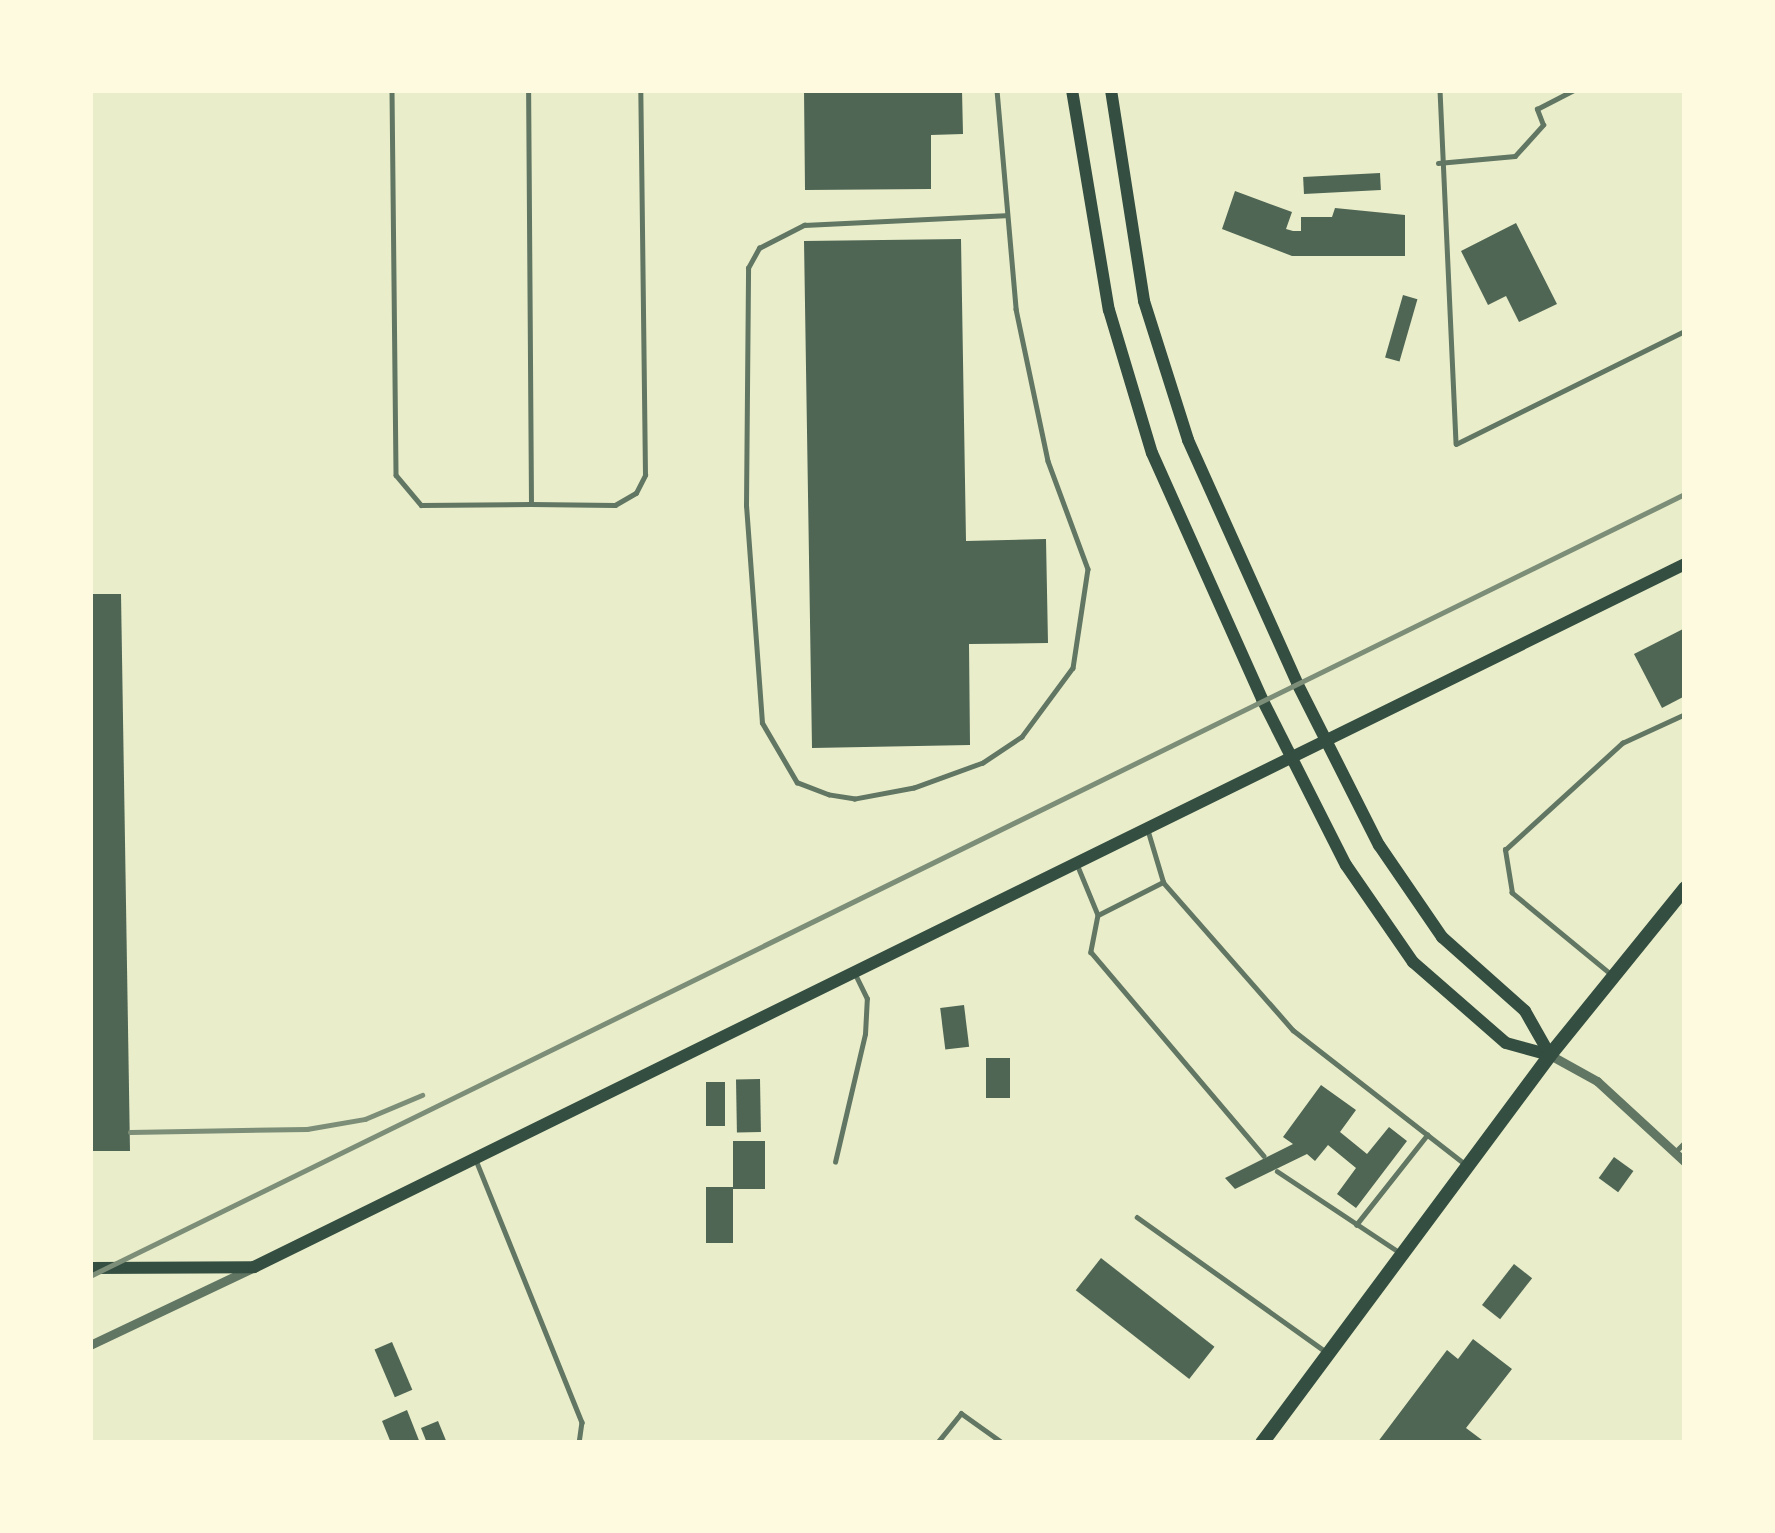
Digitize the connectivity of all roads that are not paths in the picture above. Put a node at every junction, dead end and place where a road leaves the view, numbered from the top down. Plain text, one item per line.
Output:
1 (392, 90) edge
2 (528, 90) edge
3 (640, 90) edge
4 (997, 90) edge
5 (1072, 90) edge
6 (1111, 90) edge
7 (1440, 90) edge
8 (1574, 90) edge
9 (1438, 163) junction
10 (1005, 215) junction
11 (1685, 331) edge
12 (531, 504) junction
13 (1685, 564) edge
14 (1685, 714) edge
15 (1145, 826) junction
16 (1075, 861) junction
17 (1163, 882) junction
18 (1685, 888) edge
19 (1098, 915) junction
20 (854, 971) junction
21 (1613, 977) junction
22 (1550, 1055) junction
23 (1427, 1134) junction
24 (1685, 1142) edge
25 (1675, 1152) junction
26 (1264, 1156) dead end
27 (476, 1160) junction
28 (835, 1162) dead end
29 (1685, 1162) edge
30 (1470, 1167) junction
31 (1276, 1172) dead end
32 (1137, 1217) dead end
33 (1356, 1225) junction
34 (1404, 1255) junction
35 (254, 1267) junction
36 (90, 1268) edge
37 (90, 1345) edge
38 (1329, 1354) junction
39 (1270, 1440) edge
40 (579, 1443) edge
41 (937, 1443) edge
42 (1004, 1443) edge

1 - 12 lane
2 - 12 lane
3 - 12 lane
4 - 10 lane
5 - 22 main road
6 - 22 main road
7 - 9 lane
8 - 9 lane
9 - 11 lane
10 - 10 lane
13 - 15 main road
14 - 21 lane
15 - 16 main road
15 - 17 lane
16 - 19 lane
16 - 20 main road
17 - 19 lane
17 - 23 lane
18 - 21 main road
19 - 26 lane
20 - 27 main road
20 - 28 lane
21 - 22 main road
22 - 25 street
22 - 30 main road
23 - 30 lane
23 - 33 lane
24 - 25 lane
25 - 29 street
27 - 35 main road
27 - 40 lane
30 - 34 main road
31 - 33 lane
32 - 38 lane
33 - 34 lane
34 - 38 main road
35 - 36 main road
35 - 37 street
38 - 39 main road
41 - 42 lane

